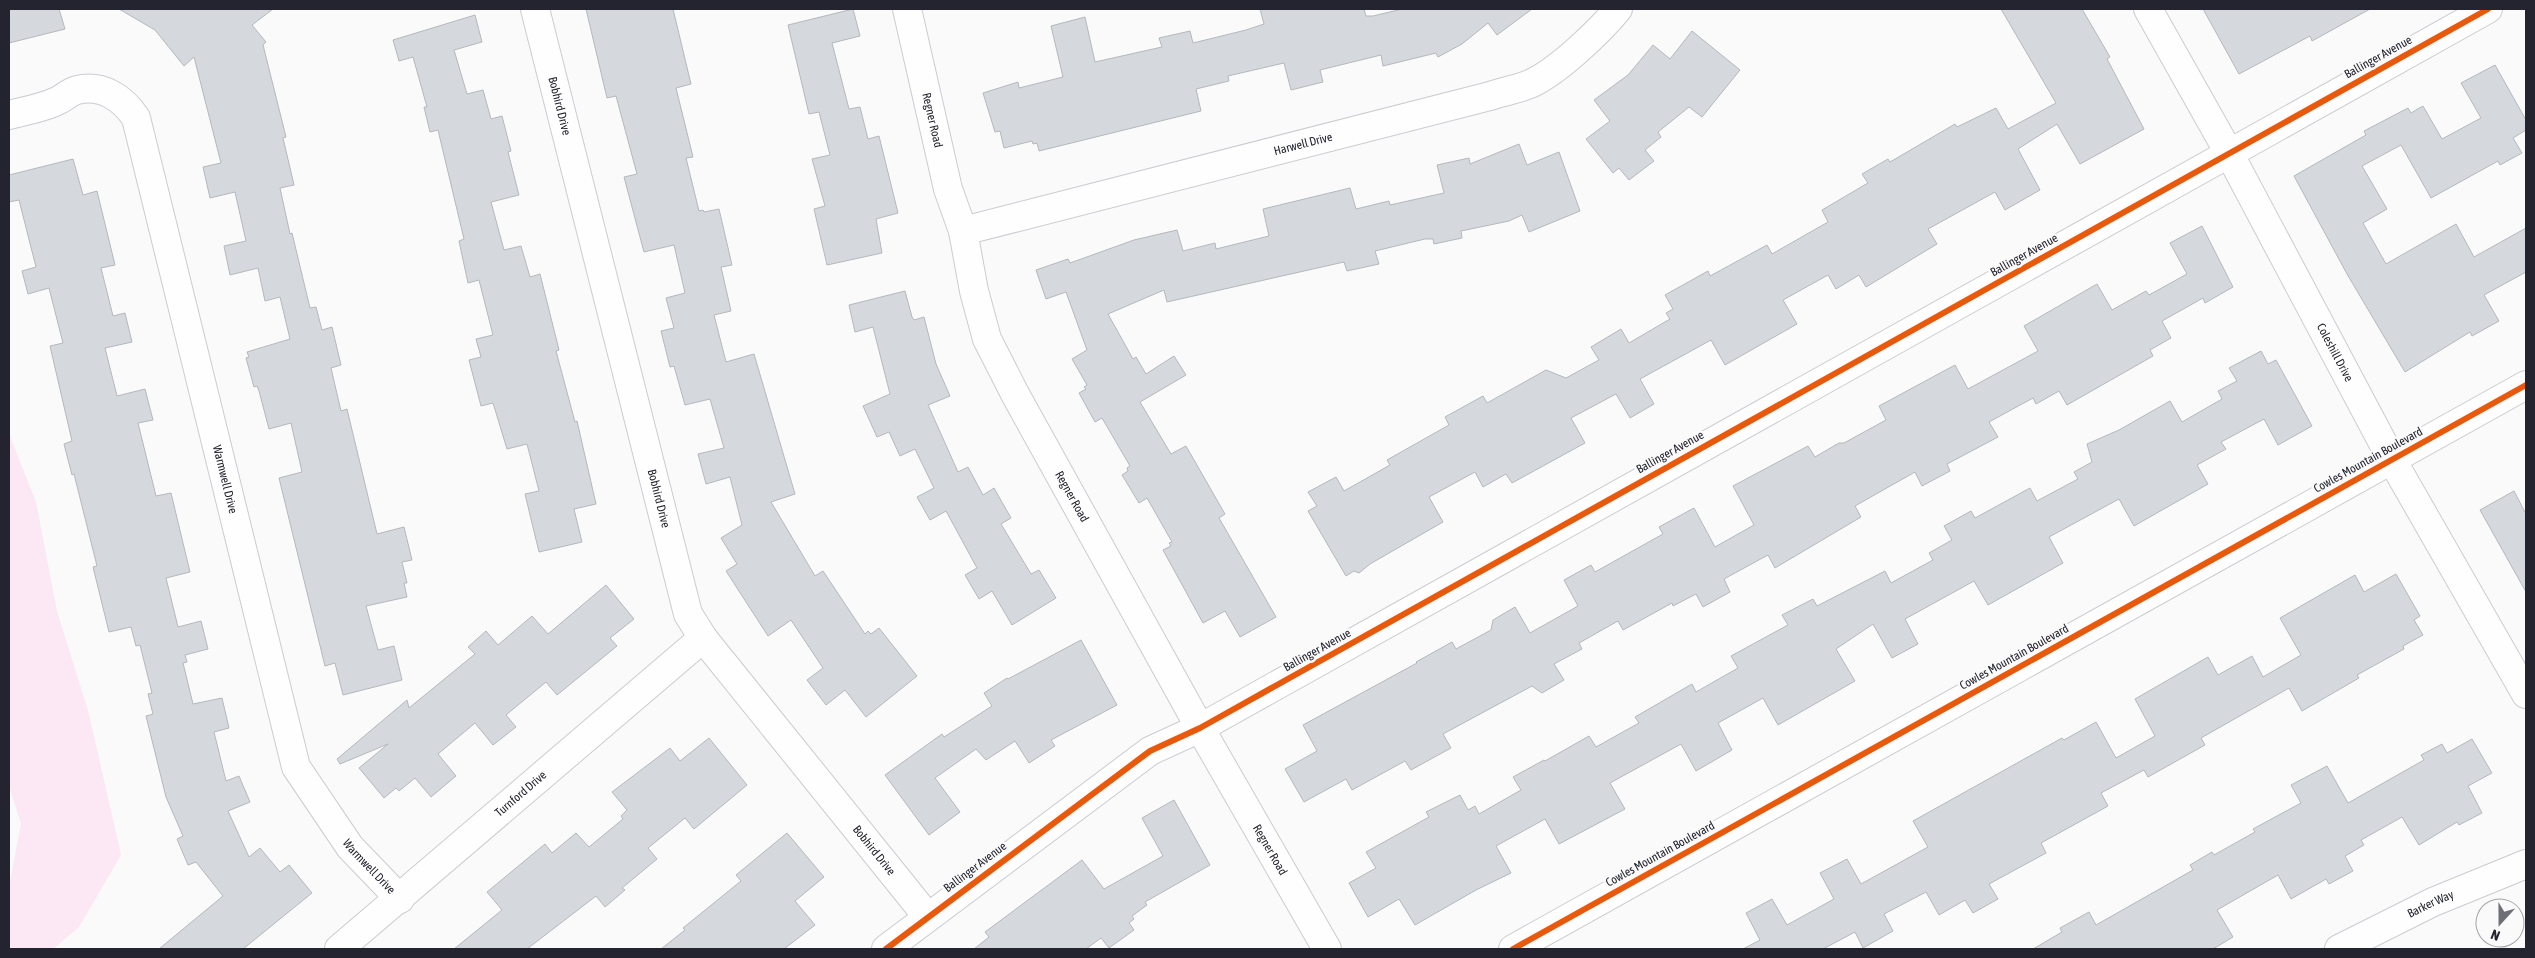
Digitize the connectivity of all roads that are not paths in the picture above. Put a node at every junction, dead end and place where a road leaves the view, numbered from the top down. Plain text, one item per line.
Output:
1 (536, 9) edge
2 (906, 9) edge
3 (1618, 9) edge
4 (2148, 9) edge
5 (2488, 9) edge
6 (9, 115) edge
7 (2229, 153) junction
8 (963, 231) junction
9 (2526, 385) edge
10 (2392, 460) junction
11 (703, 638) junction
12 (2526, 694) edge
13 (1200, 728) junction
14 (2526, 864) edge
15 (400, 899) junction
16 (928, 916) junction
17 (339, 949) edge
18 (886, 949) edge
19 (1327, 949) edge
20 (1513, 949) edge
21 (2339, 949) edge

1 - 11 street, Bobhird Drive
2 - 8 street, Regner Road
3 - 8 street, Harwell Drive
4 - 7 street, Coleshill Drive
5 - 7 street, Ballinger Avenue
6 - 15 street, Warmwell Drive
7 - 10 street, Coleshill Drive
7 - 13 street, Ballinger Avenue
8 - 13 street, Regner Road
9 - 10 street, Cowles Mountain Boulevard
10 - 12 street, Coleshill Drive
10 - 20 street, Cowles Mountain Boulevard
11 - 15 street, Turnford Drive
11 - 16 street, Bobhird Drive
13 - 16 street, Ballinger Avenue
13 - 19 street, Regner Road
14 - 21 street, Barker Way
15 - 17 street, Turnford Drive
16 - 18 street, Ballinger Avenue

